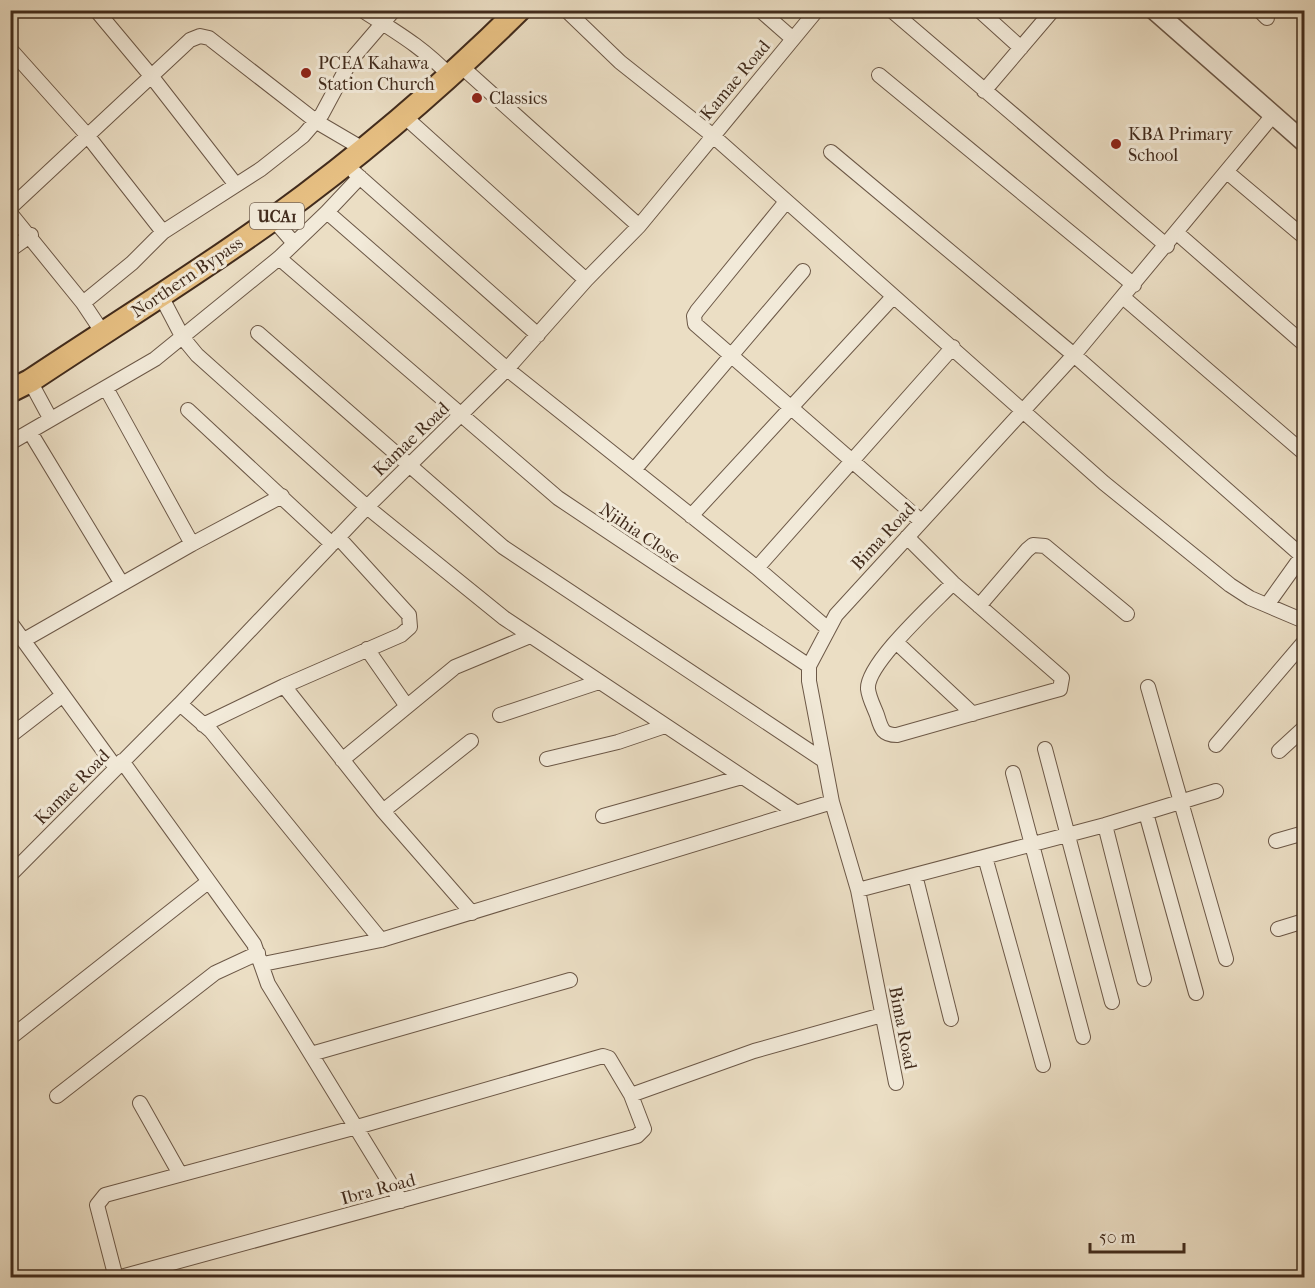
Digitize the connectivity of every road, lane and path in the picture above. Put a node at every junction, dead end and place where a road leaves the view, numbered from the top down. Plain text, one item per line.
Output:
1 (96, 10) edge
2 (362, 10) edge
3 (394, 10) edge
4 (519, 10) edge
5 (566, 10) edge
6 (760, 10) edge
7 (818, 10) edge
8 (891, 10) edge
9 (979, 10) edge
10 (1053, 10) edge
11 (1154, 10) edge
12 (382, 23) junction
13 (793, 39) junction
14 (1021, 48) junction
15 (10, 49) edge
16 (457, 72) junction
17 (879, 75) dead end
18 (152, 77) junction
19 (984, 91) junction
20 (1274, 114) junction
21 (404, 116) junction
22 (317, 122) junction
23 (87, 135) junction
24 (712, 135) junction
25 (1305, 142) edge
26 (363, 149) junction
27 (831, 152) dead end
28 (352, 171) junction
29 (1227, 172) junction
30 (236, 185) junction
31 (785, 203) junction
32 (10, 208) edge
33 (327, 212) junction
34 (10, 213) edge
35 (273, 219) junction
36 (639, 226) junction
37 (163, 232) junction
38 (1177, 233) junction
39 (31, 235) junction
40 (1305, 237) edge
41 (293, 242) junction
42 (1167, 246) junction
43 (10, 250) edge
44 (279, 258) junction
45 (803, 271) dead end
46 (586, 280) junction
47 (1134, 285) junction
48 (161, 296) junction
49 (892, 298) junction
50 (1124, 298) junction
51 (83, 303) junction
52 (103, 333) junction
53 (258, 333) dead end
54 (538, 334) junction
55 (183, 338) junction
56 (1305, 344) edge
57 (953, 347) junction
58 (732, 355) junction
59 (1074, 355) junction
60 (507, 369) junction
61 (20, 386) edge
62 (106, 388) junction
63 (791, 407) junction
64 (188, 410) dead end
65 (1024, 411) junction
66 (462, 415) junction
67 (50, 418) junction
68 (30, 432) junction
69 (10, 443) edge
70 (1305, 453) edge
71 (852, 459) junction
72 (410, 464) junction
73 (634, 470) junction
74 (282, 496) junction
75 (367, 507) junction
76 (692, 516) junction
77 (921, 522) junction
78 (907, 537) junction
79 (335, 540) junction
80 (192, 544) junction
81 (1303, 554) edge
82 (757, 568) junction
83 (953, 583) junction
84 (122, 584) junction
85 (1267, 605) junction
86 (979, 606) junction
87 (1127, 614) dead end
88 (1305, 621) edge
89 (827, 628) junction
90 (16, 633) edge
91 (530, 636) junction
92 (896, 642) junction
93 (1305, 642) edge
94 (367, 649) junction
95 (809, 666) junction
96 (599, 682) junction
97 (284, 686) junction
98 (1148, 687) dead end
99 (63, 695) junction
100 (180, 704) junction
101 (406, 705) junction
102 (973, 714) junction
103 (500, 716) dead end
104 (203, 725) junction
105 (665, 726) junction
106 (1305, 728) edge
107 (10, 736) edge
108 (471, 741) dead end
109 (1216, 745) dead end
110 (1045, 749) dead end
111 (1279, 751) dead end
112 (547, 759) dead end
113 (342, 760) junction
114 (823, 760) junction
115 (119, 765) junction
116 (1013, 773) dead end
117 (742, 777) junction
118 (1216, 791) dead end
119 (1182, 801) junction
120 (832, 802) junction
121 (383, 811) junction
122 (797, 813) junction
123 (1146, 813) junction
124 (603, 816) dead end
125 (1105, 825) junction
126 (1305, 833) edge
127 (1068, 835) junction
128 (1276, 841) dead end
129 (1032, 844) junction
130 (985, 857) junction
131 (10, 875) edge
132 (915, 875) junction
133 (208, 882) junction
134 (858, 890) junction
135 (472, 914) junction
136 (1305, 921) edge
137 (1278, 929) dead end
138 (381, 940) junction
139 (261, 958) junction
140 (1226, 959) dead end
141 (1144, 979) dead end
142 (570, 980) dead end
143 (1196, 993) dead end
144 (1112, 1002) dead end
145 (882, 1016) junction
146 (951, 1019) dead end
147 (1083, 1037) dead end
148 (10, 1038) edge
149 (311, 1053) junction
150 (1043, 1065) dead end
151 (896, 1083) dead end
152 (631, 1095) junction
153 (57, 1096) dead end
154 (140, 1103) dead end
155 (357, 1127) junction
156 (180, 1174) junction
157 (401, 1201) junction
158 (116, 1278) edge

1 - 18 street
2 - 12 street
3 - 12 street
4 - 16 main road, Northern Bypass / UCA1
5 - 24 street
6 - 13 street
7 - 13 street, Kamae Road
8 - 19 street
9 - 14 street
10 - 14 street
11 - 20 street
12 - 16 street
12 - 22 street
13 - 24 street, Kamae Road
14 - 19 street
15 - 23 street
16 - 21 main road, Northern Bypass / UCA1
16 - 36 street
17 - 47 street
18 - 22 street
18 - 23 street
18 - 30 street
19 - 42 street
20 - 25 street
20 - 29 street, Bima Road
21 - 26 main road, Northern Bypass / UCA1
21 - 46 street
22 - 26 street
22 - 30 street
23 - 32 street
23 - 37 street
24 - 31 street
24 - 36 street, Kamae Road
26 - 28 main road, Northern Bypass / UCA1
27 - 59 street
28 - 33 street
28 - 35 main road, Northern Bypass / UCA1
28 - 54 street
29 - 38 street, Bima Road
29 - 40 street
30 - 37 street
31 - 49 street
31 - 58 street
33 - 41 street
33 - 60 street
34 - 39 street
35 - 41 street
35 - 48 main road, Northern Bypass / UCA1
36 - 46 street, Kamae Road
37 - 51 street
38 - 42 street, Bima Road
38 - 56 street
39 - 43 street
39 - 51 street
41 - 44 street
42 - 47 street, Bima Road
44 - 55 street
44 - 66 street, Njihia Close
45 - 58 street
46 - 54 street, Kamae Road
47 - 50 street, Bima Road
48 - 52 main road, Northern Bypass / UCA1
48 - 55 street
49 - 57 street
49 - 63 street
50 - 59 street, Bima Road
50 - 70 street
51 - 52 street
52 - 61 main road, Northern Bypass / UCA1
53 - 72 street
54 - 60 street, Kamae Road
55 - 62 street
55 - 75 street
57 - 65 street
57 - 71 street
58 - 63 street
58 - 73 street
59 - 65 street, Bima Road
59 - 81 street
60 - 66 street, Kamae Road
60 - 73 street
61 - 67 street
62 - 67 street
62 - 80 street
63 - 71 street
63 - 76 street
64 - 74 street
65 - 77 street, Bima Road
65 - 85 street
66 - 72 street, Kamae Road
66 - 95 street, Njihia Close
67 - 68 street
68 - 69 street
68 - 84 street
71 - 77 street
71 - 82 street
72 - 75 street, Kamae Road
72 - 114 street
73 - 76 street
74 - 79 street
74 - 80 street
75 - 79 street, Kamae Road
75 - 91 street
76 - 82 street
77 - 78 street, Bima Road
78 - 83 street
78 - 89 street, Bima Road
79 - 94 street
79 - 100 street, Kamae Road
80 - 84 street
81 - 85 street
82 - 89 street
83 - 86 street
83 - 92 street
84 - 90 street
85 - 88 street
86 - 87 street
86 - 102 street
89 - 95 street, Bima Road
90 - 99 street
91 - 96 street
91 - 101 street
92 - 102 street
92 - 102 street
93 - 109 street
94 - 97 street
94 - 101 street
95 - 114 street, Bima Road
96 - 103 street
96 - 105 street
97 - 104 street
97 - 113 street
98 - 119 street
99 - 107 street
99 - 115 street
100 - 104 street
100 - 115 street, Kamae Road
101 - 113 street
104 - 138 street
105 - 112 street
105 - 117 street
106 - 111 street
108 - 121 street
110 - 127 street
113 - 121 street
114 - 120 street, Bima Road
115 - 131 street, Kamae Road
115 - 133 street
116 - 129 street
117 - 122 street
117 - 124 street
118 - 119 street
119 - 123 street
119 - 140 street
120 - 122 street
120 - 134 street, Bima Road
121 - 135 street
122 - 135 street
123 - 125 street
123 - 143 street
125 - 127 street
125 - 141 street
126 - 128 street
127 - 129 street
127 - 144 street
129 - 130 street
129 - 147 street
130 - 132 street
130 - 150 street
132 - 134 street
132 - 146 street
133 - 139 street
133 - 148 street
134 - 145 street, Bima Road
135 - 138 street
136 - 137 street
138 - 139 street
139 - 149 street
139 - 153 street
142 - 149 street
145 - 151 street, Bima Road
145 - 152 street
149 - 155 street
152 - 155 street
152 - 157 street, Ibra Road
154 - 156 street
155 - 156 street
155 - 157 street
156 - 158 street
157 - 158 street, Ibra Road

